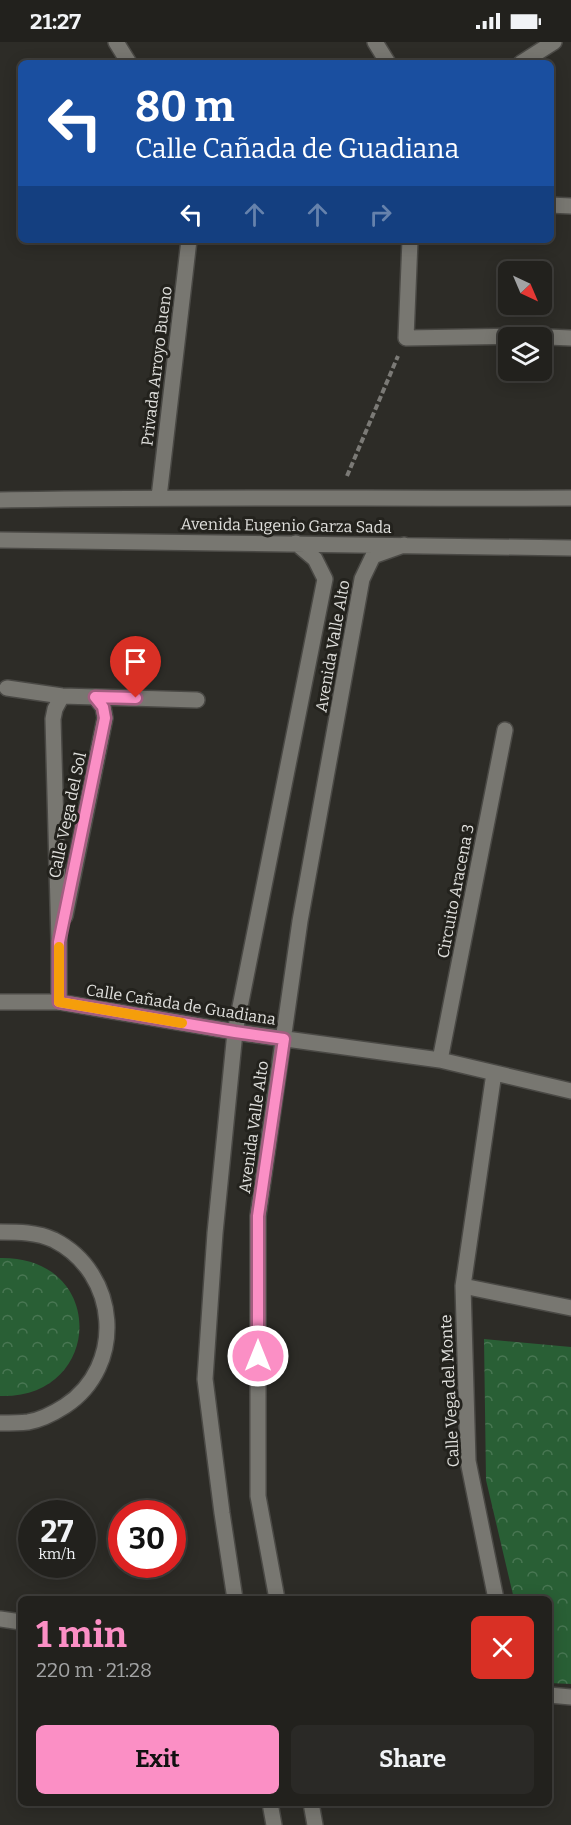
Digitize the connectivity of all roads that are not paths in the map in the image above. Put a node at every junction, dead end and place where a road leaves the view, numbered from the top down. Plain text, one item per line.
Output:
1 (116, 42) edge
2 (375, 42) edge
3 (554, 42) edge
4 (127, 60) edge
5 (386, 60) edge
6 (526, 60) edge
7 (554, 205) edge
8 (571, 206) edge
9 (189, 243) edge
10 (410, 243) edge
11 (571, 338) edge
12 (159, 497) junction
13 (571, 498) edge
14 (0, 500) edge
15 (0, 540) edge
16 (296, 543) junction
17 (404, 544) junction
18 (571, 548) edge
19 (7, 688) dead end
20 (62, 696) junction
21 (95, 697) junction
22 (197, 700) dead end
23 (505, 730) dead end
24 (59, 942) junction
25 (0, 1002) edge
26 (59, 1002) junction
27 (235, 1032) junction
28 (284, 1039) junction
29 (440, 1060) junction
30 (494, 1073) junction
31 (571, 1091) edge
32 (0, 1232) edge
33 (463, 1286) junction
34 (571, 1308) edge
35 (0, 1424) edge
36 (235, 1596) edge
37 (276, 1596) edge
38 (495, 1596) edge
39 (0, 1619) edge
40 (18, 1622) edge
41 (552, 1695) edge
42 (571, 1697) edge
43 (271, 1806) edge
44 (312, 1806) edge
45 (274, 1825) edge
46 (315, 1825) edge

1 - 4 street
2 - 5 street
3 - 6 street
7 - 8 street
9 - 12 street, Privada Arroyo Bueno
10 - 11 street
12 - 13 street, Avenida Eugenio Garza Sada
12 - 14 street, Avenida Eugenio Garza Sada
15 - 16 street, Avenida Eugenio Garza Sada
16 - 17 street, Avenida Eugenio Garza Sada
16 - 27 street, Avenida Valle Alto
17 - 18 street, Avenida Eugenio Garza Sada
17 - 28 street, Avenida Valle Alto
19 - 20 street
20 - 21 street
20 - 24 street, Calle Vega del Sol
21 - 22 street
21 - 24 street, Calle Vega del Sol
23 - 29 street, Circuito Aracena 3
24 - 26 street, Calle Vega del Sol
25 - 26 street, Calle Cañada de Guadiana
26 - 27 street, Calle Cañada de Guadiana
27 - 28 street, Calle Cañada de Guadiana
27 - 36 street, Avenida Valle Alto
28 - 29 street, Calle Cañada de Guadiana
28 - 37 street, Avenida Valle Alto
29 - 30 street, Calle Cañada de Guadiana
30 - 31 street, Calle Cañada de Guadiana
30 - 33 street, Calle Vega del Monte
32 - 35 street
33 - 34 street
33 - 38 street, Calle Vega del Monte
39 - 40 street
41 - 42 street
43 - 45 street
44 - 46 street

